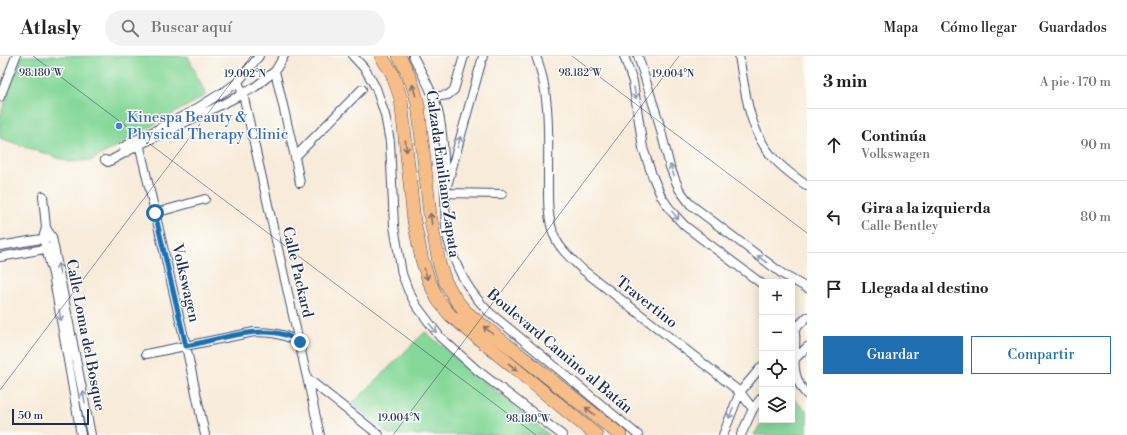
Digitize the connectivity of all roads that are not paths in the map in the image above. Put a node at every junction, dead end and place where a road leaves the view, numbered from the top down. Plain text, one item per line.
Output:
1 (16, 56) edge
2 (259, 56) edge
3 (284, 56) edge
4 (353, 56) edge
5 (381, 56) edge
6 (399, 56) edge
7 (413, 56) edge
8 (464, 56) edge
9 (483, 56) edge
10 (536, 56) edge
11 (624, 56) edge
12 (638, 56) edge
13 (739, 56) edge
14 (275, 71) junction
15 (238, 82) junction
16 (362, 89) dead end
17 (243, 94) junction
18 (0, 97) edge
19 (434, 97) junction
20 (138, 142) junction
21 (295, 157) junction
22 (300, 183) dead end
23 (807, 186) edge
24 (445, 193) junction
25 (502, 194) dead end
26 (43, 196) dead end
27 (205, 199) dead end
28 (155, 213) junction
29 (46, 228) junction
30 (52, 236) junction
31 (43, 238) junction
32 (0, 246) edge
33 (54, 247) junction
34 (46, 249) junction
35 (0, 257) edge
36 (759, 282) edge
37 (807, 288) edge
38 (807, 317) edge
39 (795, 329) edge
40 (300, 342) junction
41 (186, 346) junction
42 (807, 347) edge
43 (146, 354) dead end
44 (795, 358) edge
45 (759, 370) edge
46 (795, 373) edge
47 (308, 379) junction
48 (740, 392) junction
49 (807, 394) edge
50 (759, 401) edge
51 (752, 409) junction
52 (81, 435) edge
53 (91, 435) edge
54 (206, 435) edge
55 (320, 435) edge
56 (379, 435) edge
57 (562, 435) edge
58 (596, 435) edge
59 (620, 435) edge
60 (638, 435) edge
61 (723, 435) edge
62 (741, 435) edge

1 - 18 street
2 - 15 street
3 - 14 street
4 -> 57 street
5 -> 58 main road, Calzada Emiliano Zapata
59 -> 6 main road, Calzada Emiliano Zapata
7 - 19 street, Boulevard Camino al Batán
8 - 19 street
24 -> 9 street
10 - 48 street, Travertino
11 -> 36 street
37 -> 12 street
13 - 23 street
14 - 17 street
14 - 21 street
15 - 17 street, Calle Packard
15 - 20 street
16 - 21 street
17 - 20 street
17 - 40 street, Calle Packard
19 - 24 street, Boulevard Camino al Batán
20 - 28 street, Volkswagen
21 - 22 street
24 - 25 street
24 - 60 street, Boulevard Camino al Batán
26 - 29 street
27 - 28 street
28 - 41 street, Volkswagen
29 - 30 street
29 - 31 street
30 - 31 street
30 - 33 street
31 - 32 street
31 - 34 street
33 - 34 street, Calle Loma del Bosque
53 -> 33 street, Calle Loma del Bosque
34 - 35 street, Calle Loma del Bosque
34 -> 52 street
38 - 39 street
40 - 41 street
40 - 47 street, Calle Packard
41 - 43 street
41 - 54 street, Volkswagen
42 - 44 street
45 - 48 street
46 - 49 street
47 - 55 street, Calle Packard
47 - 56 street
48 - 51 street, Travertino
48 -> 61 street
50 - 51 street
51 - 62 street

